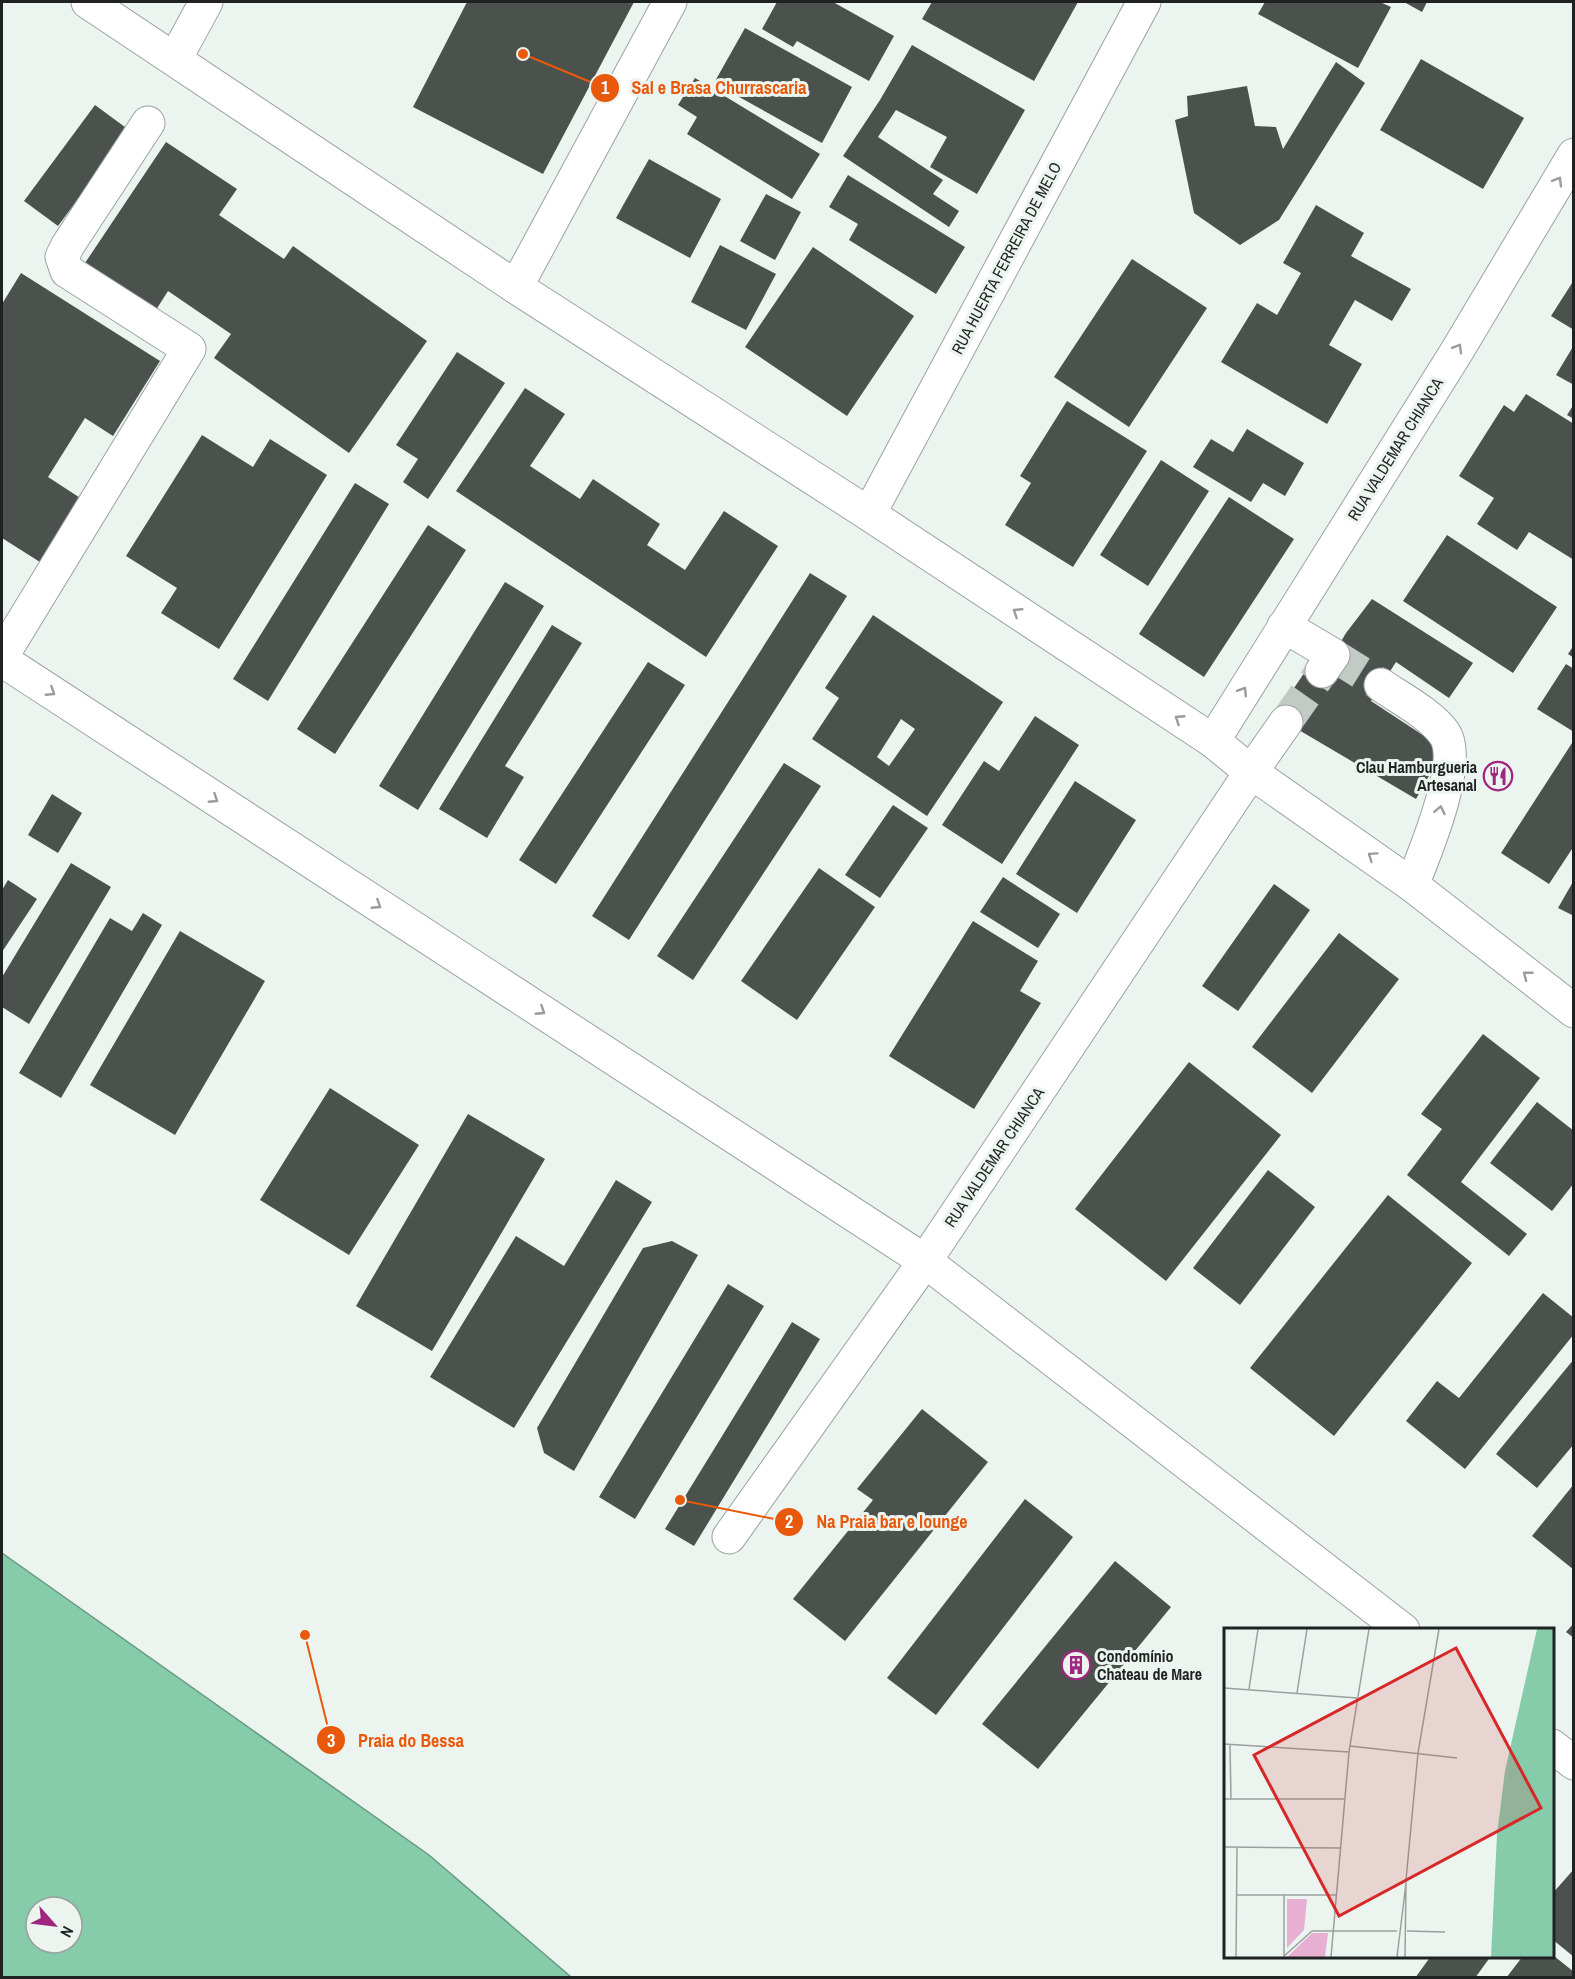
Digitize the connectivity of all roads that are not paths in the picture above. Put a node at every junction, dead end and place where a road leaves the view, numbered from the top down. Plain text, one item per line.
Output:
1 (88, 2) edge
2 (206, 2) edge
3 (670, 2) edge
4 (1144, 2) edge
5 (175, 59) junction
6 (147, 123) dead end
7 (1574, 155) edge
8 (516, 287) junction
9 (869, 514) junction
10 (1284, 626) junction
11 (2, 658) edge
12 (1328, 663) tunnel mouth
13 (1381, 685) tunnel mouth
14 (1286, 722) tunnel mouth
15 (1213, 741) junction
16 (1251, 771) junction
17 (1412, 885) junction
18 (1574, 1011) edge
19 (925, 1262) junction
20 (729, 1538) dead end
21 (1402, 1628) edge
22 (1554, 1748) edge
23 (1574, 1763) edge

1 - 5 main road
2 - 5 main road
3 - 8 main road
4 - 9 main road, RUA HUERTA FERREIRA DE MELO
5 - 8 main road
6 - 11 main road
10 -> 7 main road, RUA VALDEMAR CHIANCA
8 - 9 main road
15 -> 9 main road
10 - 12 main road
15 -> 10 main road, RUA VALDEMAR CHIANCA
11 -> 19 main road
17 -> 13 main road
14 - 16 main road, RUA VALDEMAR CHIANCA
15 - 16 main road
17 -> 16 main road
16 - 19 main road, RUA VALDEMAR CHIANCA
18 -> 17 main road
19 - 20 main road, RUA VALDEMAR CHIANCA
19 - 21 main road
22 - 23 main road

